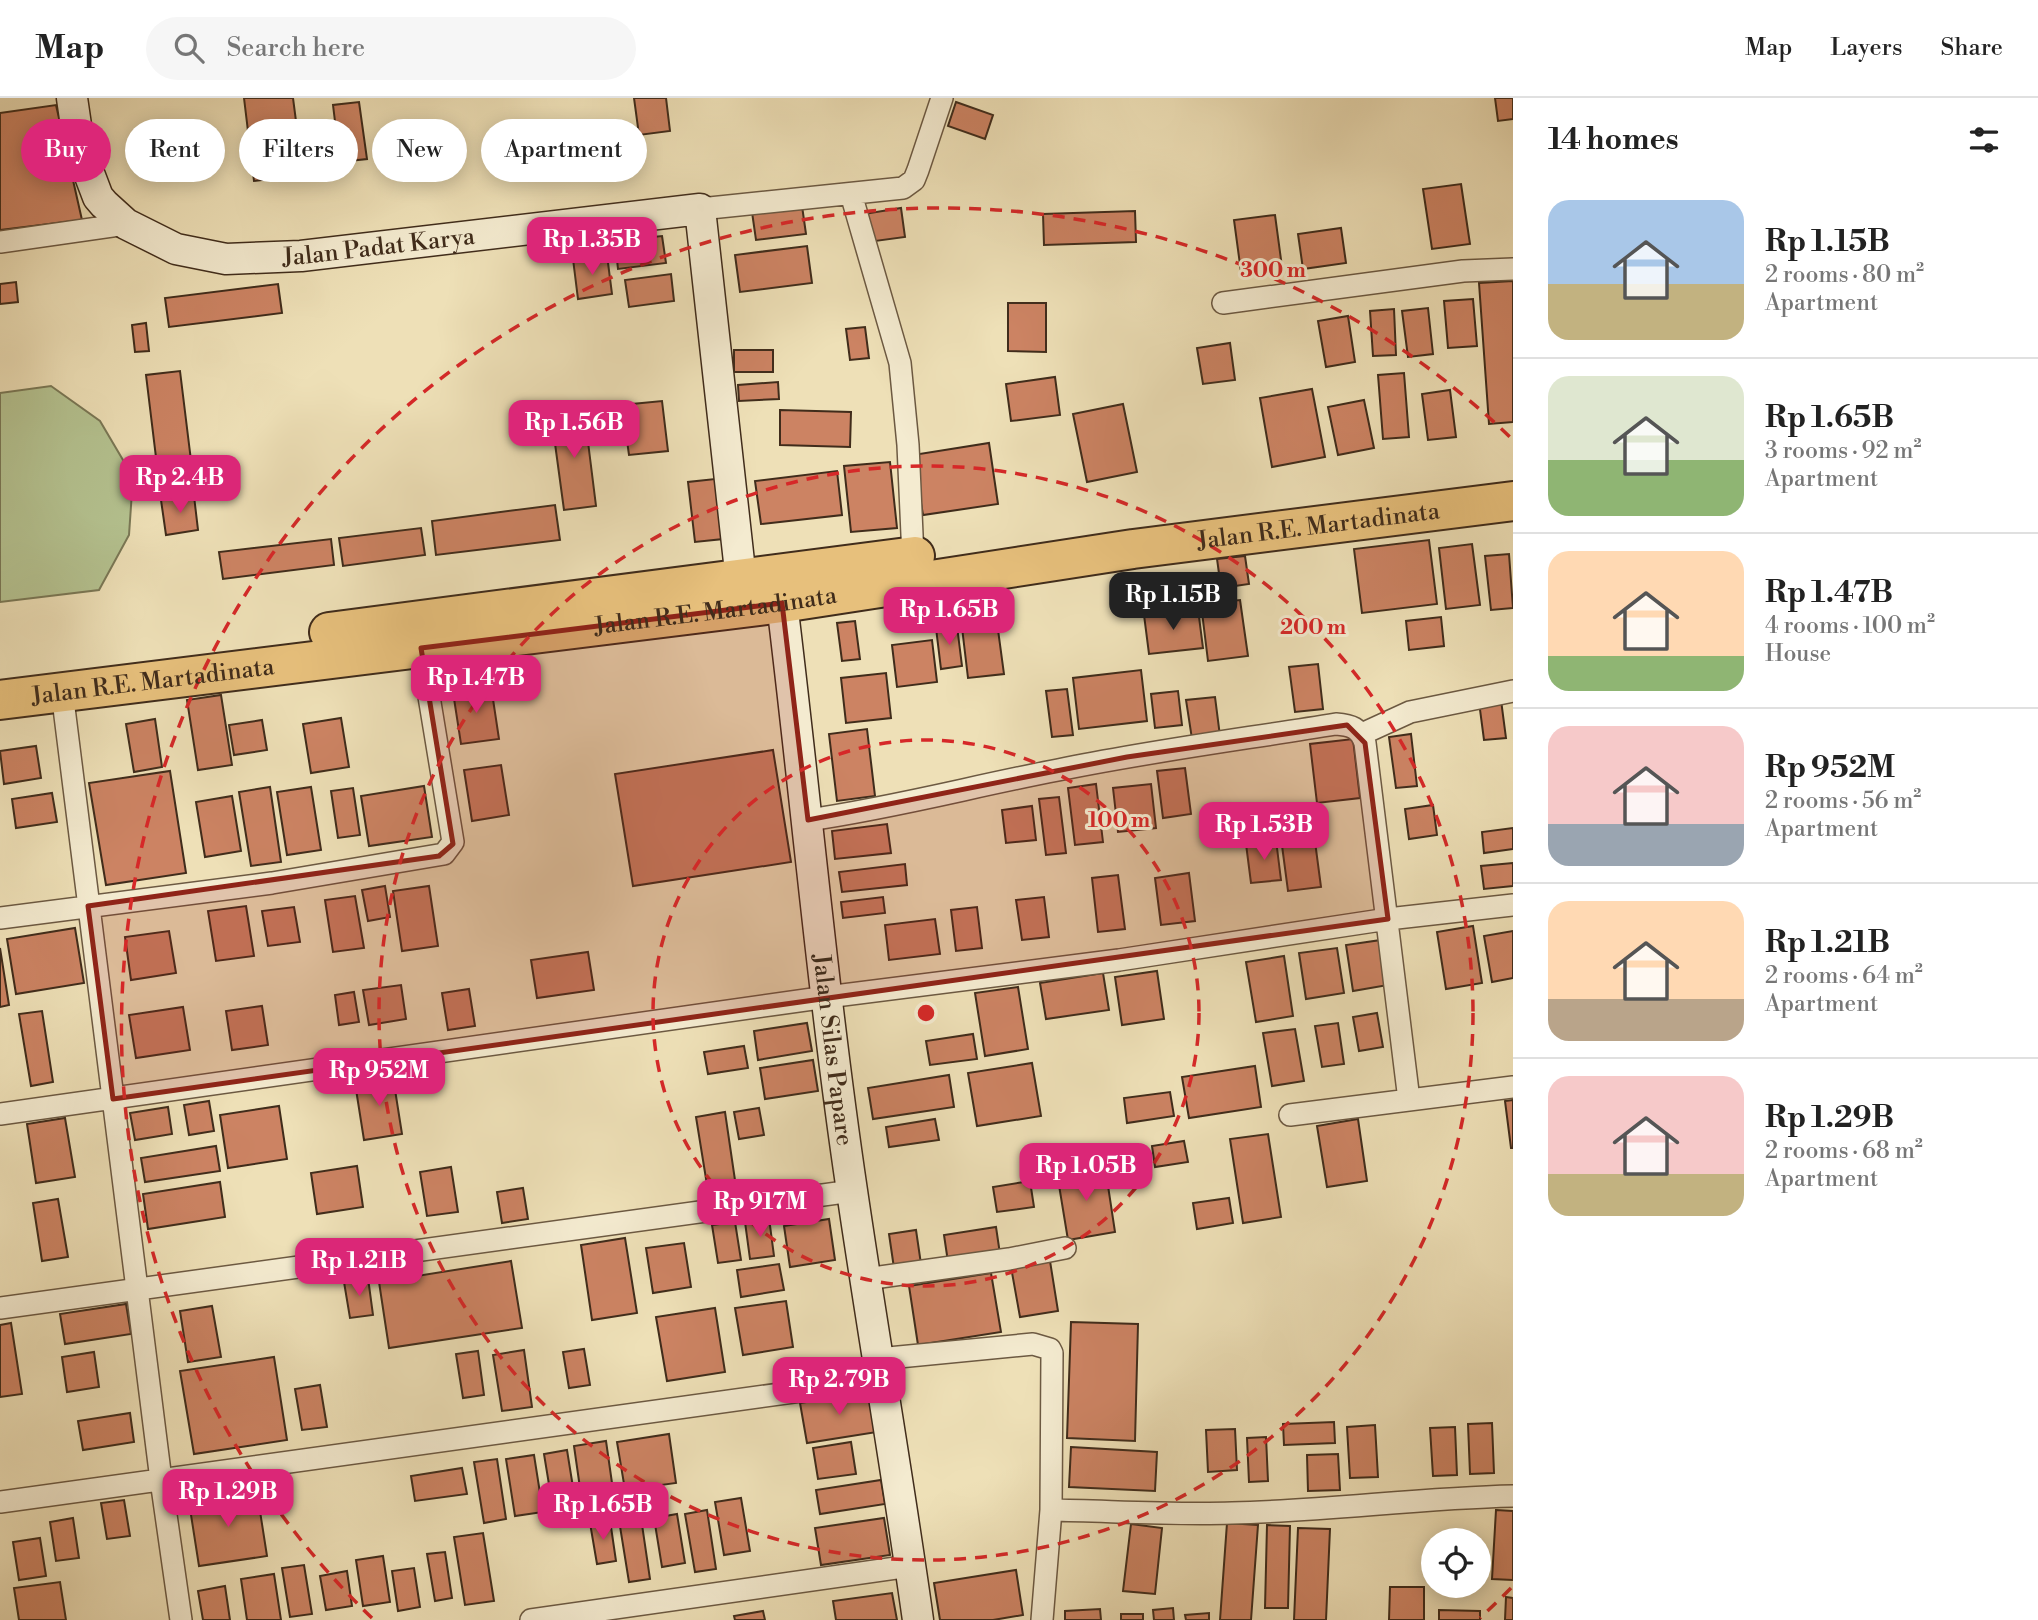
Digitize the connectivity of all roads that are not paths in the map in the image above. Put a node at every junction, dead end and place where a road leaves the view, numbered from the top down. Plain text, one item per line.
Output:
1 (72, 98) edge
2 (942, 98) edge
3 (851, 194) junction
4 (700, 209) junction
5 (126, 224) junction
6 (0, 242) edge
7 (1513, 269) edge
8 (1223, 303) dead end
9 (1513, 475) edge
10 (1513, 501) edge
11 (1376, 506) junction
12 (913, 557) junction
13 (741, 580) junction
14 (782, 603) junction
15 (421, 648) junction
16 (0, 673) edge
17 (1513, 691) edge
18 (62, 692) junction
19 (0, 700) edge
20 (1362, 734) junction
21 (808, 820) junction
22 (1513, 905) edge
23 (88, 906) junction
24 (0, 918) edge
25 (1388, 919) junction
26 (827, 997) junction
27 (1513, 1087) edge
28 (113, 1099) junction
29 (1409, 1100) junction
30 (0, 1114) edge
31 (1290, 1115) dead end
32 (852, 1191) junction
33 (1065, 1248) dead end
34 (866, 1279) junction
35 (136, 1289) junction
36 (0, 1308) edge
37 (880, 1370) junction
38 (161, 1480) junction
39 (1513, 1496) edge
40 (0, 1502) edge
41 (1051, 1510) junction
42 (910, 1566) junction
43 (181, 1620) edge
44 (531, 1620) edge
45 (918, 1620) edge
46 (1042, 1620) edge

1 - 5 street, Jalan Padat Karya
2 - 3 street
3 - 4 street
3 - 12 street
4 - 5 street, Jalan Padat Karya
4 - 13 street
5 - 6 street
7 - 8 street
9 - 11 highway, Jalan R.E. Martadinata
10 - 11 highway, Jalan R.E. Martadinata
11 - 12 highway, Jalan R.E. Martadinata
11 - 14 highway, Jalan R.E. Martadinata
12 - 13 highway, Jalan R.E. Martadinata
13 - 16 highway, Jalan R.E. Martadinata
14 - 15 highway, Jalan R.E. Martadinata
14 - 21 street, Jalan Silas Papare
15 - 18 highway, Jalan R.E. Martadinata
15 - 23 street
17 - 20 street
18 - 19 highway, Jalan R.E. Martadinata
18 - 23 street
20 - 21 street
20 - 25 street
21 - 26 street, Jalan Silas Papare
22 - 25 street
23 - 24 street
23 - 28 street
25 - 26 street
25 - 29 street
26 - 28 street
26 - 32 street, Jalan Silas Papare
27 - 29 street
28 - 30 street
28 - 35 street
29 - 31 street
32 - 34 street, Jalan Silas Papare
32 - 35 street
33 - 34 street
34 - 37 street, Jalan Silas Papare
35 - 36 street
35 - 38 street
37 - 38 street
37 - 41 street
37 - 42 street, Jalan Silas Papare
38 - 40 street
38 - 43 street
39 - 41 street
41 - 46 street
42 - 44 street
42 - 45 street, Jalan Silas Papare

